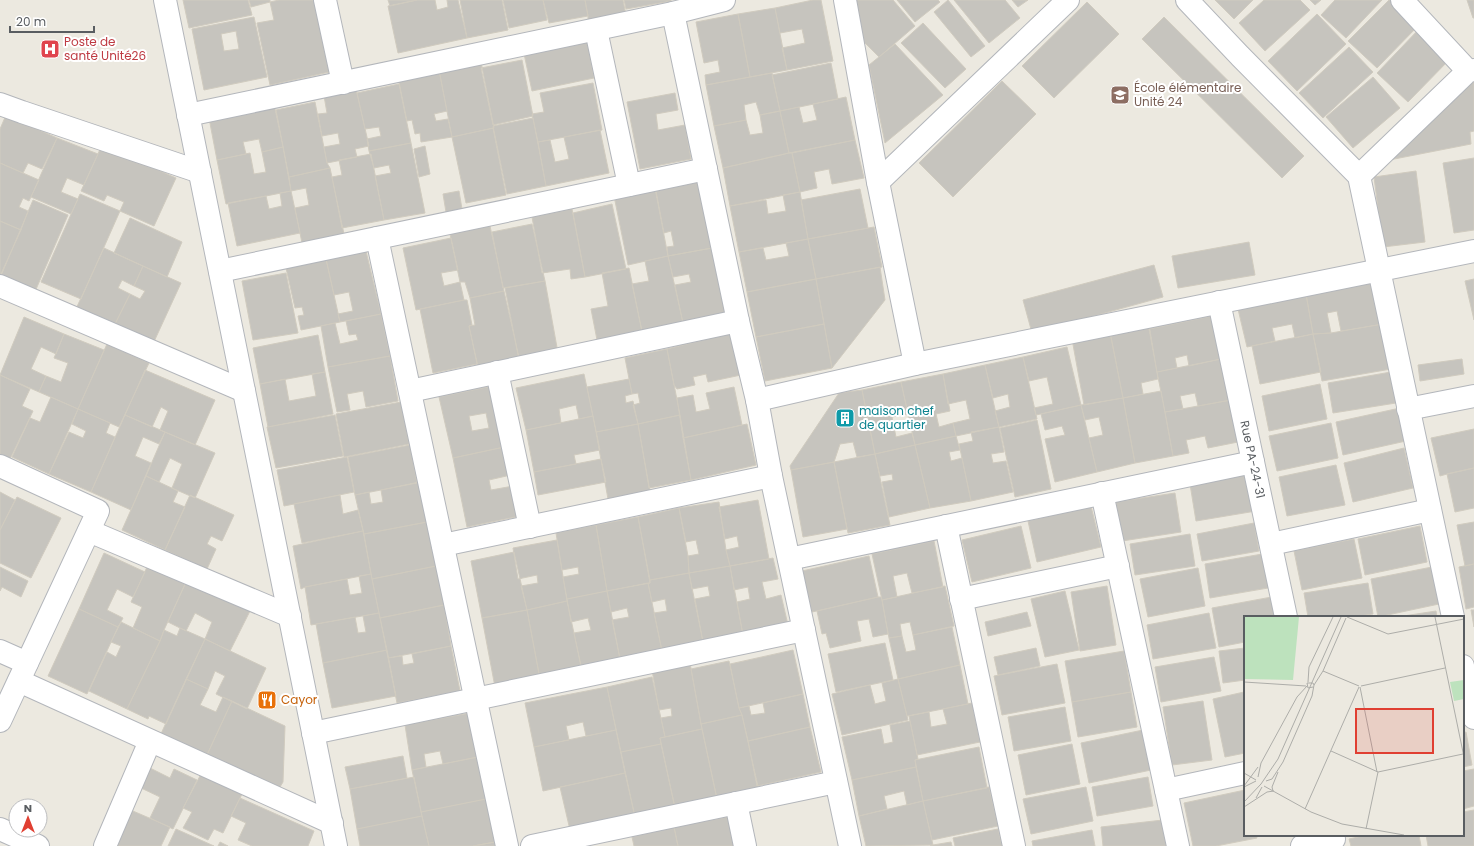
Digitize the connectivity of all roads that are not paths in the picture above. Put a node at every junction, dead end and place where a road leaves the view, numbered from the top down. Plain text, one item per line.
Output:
1 (165, 0) edge
2 (325, 0) edge
3 (724, 0) edge
4 (845, 0) edge
5 (1068, 0) edge
6 (1187, 0) edge
7 (1402, 0) edge
8 (673, 13) junction
9 (596, 30) junction
10 (1471, 71) edge
11 (343, 83) junction
12 (0, 104) edge
13 (188, 115) junction
14 (706, 169) junction
15 (200, 172) junction
16 (1358, 176) junction
17 (878, 182) junction
18 (629, 186) junction
19 (377, 238) junction
20 (1474, 251) edge
21 (1379, 270) junction
22 (220, 271) junction
23 (0, 286) edge
24 (1219, 302) junction
25 (738, 321) junction
26 (915, 364) junction
27 (497, 372) junction
28 (244, 391) junction
29 (410, 391) junction
30 (1474, 396) edge
31 (757, 400) junction
32 (1408, 409) junction
33 (1253, 462) junction
34 (0, 466) edge
35 (771, 476) junction
36 (1102, 493) junction
37 (1430, 510) junction
38 (946, 526) junction
39 (530, 527) junction
40 (89, 531) junction
41 (1271, 544) junction
42 (443, 545) junction
43 (789, 559) junction
44 (1118, 566) junction
45 (961, 598) junction
46 (290, 616) junction
47 (1286, 616) edge
48 (1453, 616) edge
49 (804, 630) junction
50 (0, 651) edge
51 (1464, 671) edge
52 (23, 672) junction
53 (475, 699) junction
54 (1474, 718) edge
55 (0, 721) edge
56 (313, 733) junction
57 (150, 741) junction
58 (1244, 773) edge
59 (836, 782) junction
60 (1166, 790) junction
61 (736, 803) junction
62 (332, 823) junction
63 (0, 829) edge
64 (1334, 840) edge
65 (38, 846) edge
66 (105, 846) edge
67 (336, 846) edge
68 (507, 846) edge
69 (532, 846) edge
70 (745, 846) edge
71 (850, 846) edge
72 (1014, 846) edge
73 (1178, 846) edge
74 (1302, 846) edge

1 - 13 street
2 - 11 street
3 - 8 street
4 - 17 street
5 - 17 street
6 - 16 street
7 - 10 street
8 - 9 street
8 - 14 street
9 - 11 street
9 - 18 street
10 - 16 street
11 - 13 street
12 - 15 street
13 - 15 street
14 - 18 street
14 - 25 street
15 - 22 street
16 - 21 street
17 - 26 street
18 - 19 street
19 - 22 street
19 - 29 street
20 - 21 street
21 - 24 street
21 - 32 street
22 - 28 street
23 - 28 street
24 - 26 street
24 - 33 street, Rue PA-24-31
25 - 27 street
25 - 31 street
26 - 31 street
27 - 29 street
27 - 39 street
28 - 46 street
29 - 42 street
30 - 32 street
31 - 35 street
32 - 37 street
33 - 36 street
33 - 41 street, Rue PA-24-31
34 - 40 street
35 - 39 street
35 - 43 street
36 - 38 street
36 - 44 street
37 - 41 street
37 - 48 street
38 - 43 street
38 - 45 street
39 - 42 street
40 - 46 street
40 - 52 street
41 - 47 street, Rue PA-24-31
42 - 53 street
43 - 49 street
44 - 45 street
44 - 60 street
45 - 72 street
46 - 56 street
49 - 53 street
49 - 59 street
50 - 52 street
51 - 54 street
52 - 55 street
52 - 57 street
53 - 56 street
53 - 68 street
56 - 62 street
57 - 62 street
57 - 66 street
58 - 60 street
59 - 61 street
59 - 71 street
60 - 73 street
61 - 69 street
61 - 70 street
62 - 67 street
63 - 65 street
64 - 74 street

